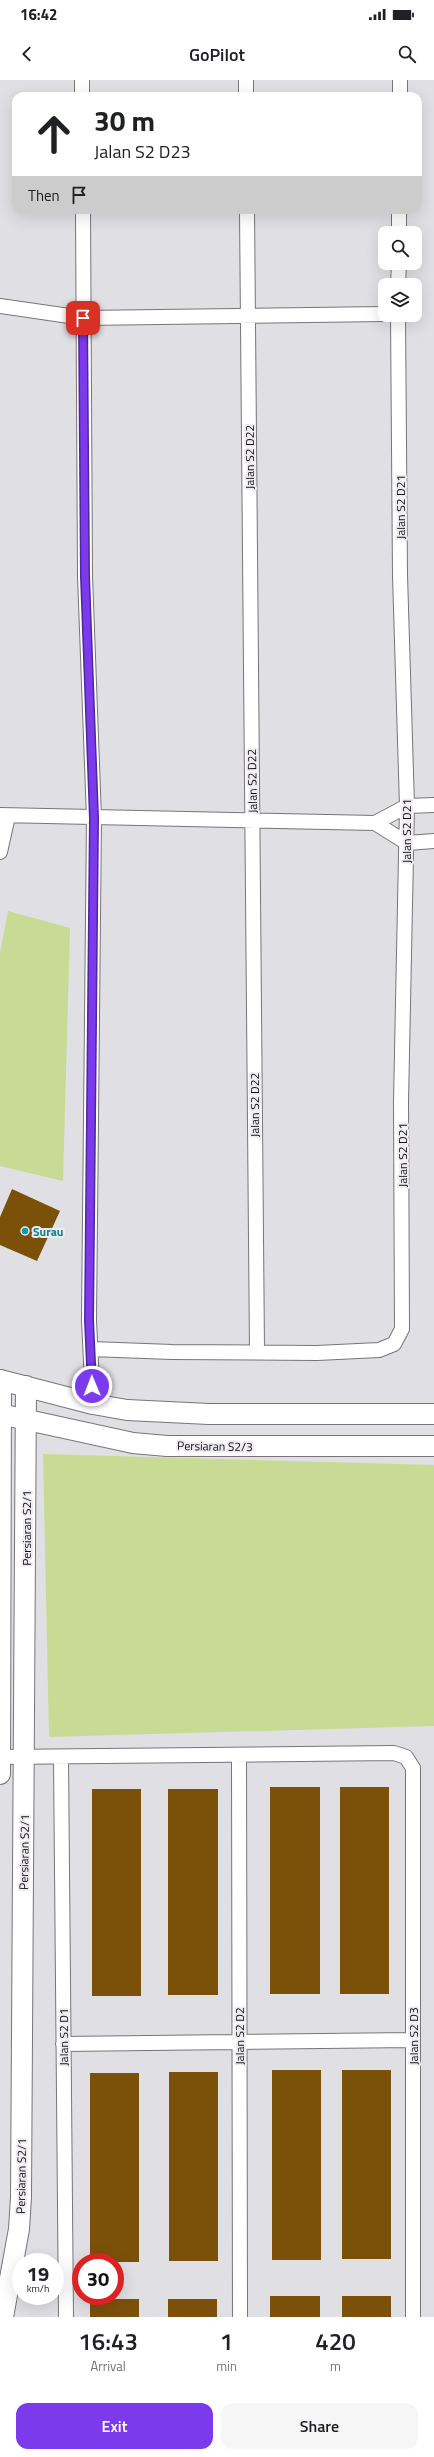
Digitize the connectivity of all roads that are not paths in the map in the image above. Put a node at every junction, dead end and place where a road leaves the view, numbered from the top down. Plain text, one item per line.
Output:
1 (82, 80) edge
2 (246, 80) edge
3 (400, 80) edge
4 (82, 92) edge
5 (246, 92) edge
6 (400, 92) edge
7 (83, 214) edge
8 (247, 214) edge
9 (399, 214) edge
10 (399, 226) edge
11 (0, 306) edge
12 (378, 314) edge
13 (248, 316) junction
14 (83, 318) junction
15 (398, 322) edge
16 (434, 805) edge
17 (407, 806) junction
18 (4, 816) edge
19 (94, 818) junction
20 (252, 821) junction
21 (375, 823) junction
22 (434, 841) edge
23 (407, 843) junction
24 (0, 852) edge
25 (91, 1349) junction
26 (257, 1351) junction
27 (1, 1380) edge
28 (26, 1386) junction
29 (93, 1404) junction
30 (0, 1414) edge
31 (434, 1414) edge
32 (26, 1418) junction
33 (434, 1446) edge
34 (239, 1755) junction
35 (0, 1756) edge
36 (25, 1757) junction
37 (61, 1758) junction
38 (0, 1774) edge
39 (412, 2040) junction
40 (239, 2042) junction
41 (63, 2044) junction
42 (6, 2269) edge
43 (3, 2317) edge
44 (66, 2317) edge
45 (240, 2317) edge
46 (413, 2317) edge

1 - 4 street
2 - 5 street
3 - 6 street
7 - 14 street
8 - 13 street, Jalan S2 D22
9 - 10 street
11 - 14 street
12 - 13 street
13 - 14 street
13 - 20 street, Jalan S2 D22
14 - 19 street
15 - 17 street, Jalan S2 D21
16 - 17 street
17 - 21 street
17 - 23 street, Jalan S2 D21
18 - 19 street
18 - 24 street
19 - 20 street
19 - 25 street
20 - 21 street
20 - 26 street, Jalan S2 D22
21 - 23 street
22 - 23 street
23 - 26 street, Jalan S2 D21
25 - 26 street
25 - 29 street
27 - 28 street
27 - 30 street
28 - 29 street
28 - 32 street, Persiaran S2/1
29 - 31 street
30 - 32 street, Persiaran S2/3
30 - 35 street
32 - 33 street, Persiaran S2/3
32 - 36 street, Persiaran S2/1
34 - 37 street
34 - 39 street, Jalan S2 D3
34 - 40 street, Jalan S2 D2
35 - 36 street
35 - 38 street
36 - 37 street
36 - 42 street, Persiaran S2/1
37 - 41 street, Jalan S2 D1
39 - 40 street
39 - 46 street, Jalan S2 D3
40 - 41 street
40 - 45 street, Jalan S2 D2
41 - 44 street, Jalan S2 D1
42 - 43 street, Persiaran S2/1

